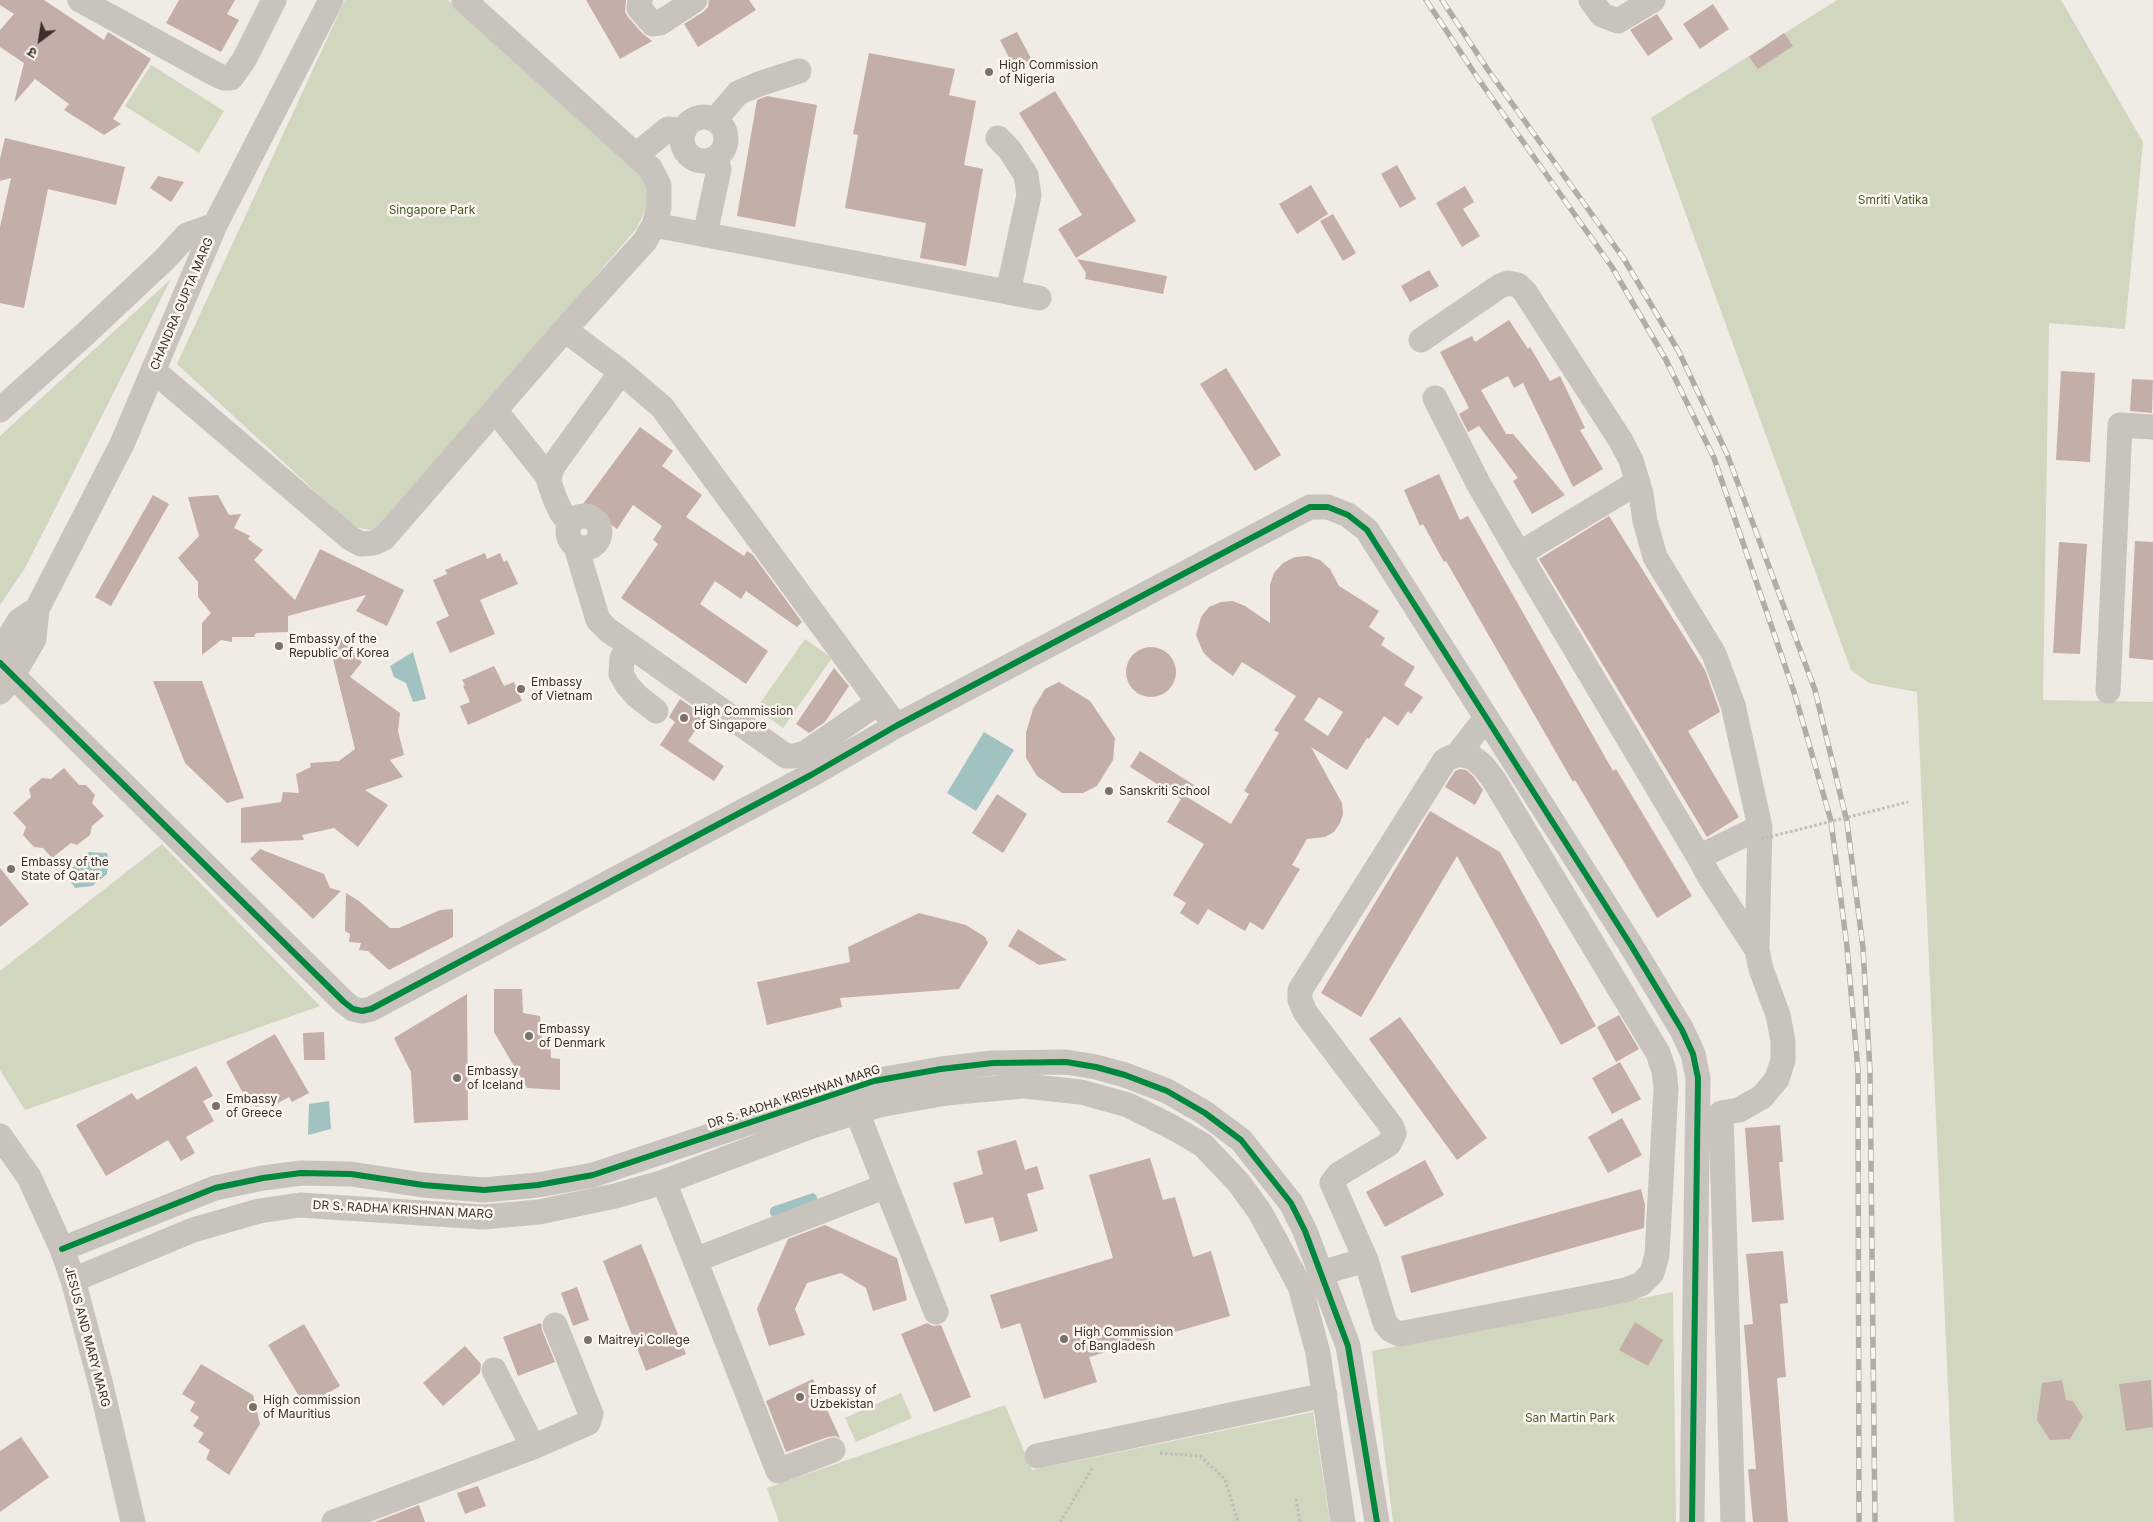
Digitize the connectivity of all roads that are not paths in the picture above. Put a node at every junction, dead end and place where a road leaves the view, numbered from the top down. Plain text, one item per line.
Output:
1 (80, 0) edge
2 (274, 0) edge
3 (331, 0) edge
4 (464, 0) edge
5 (640, 0) edge
6 (695, 0) edge
7 (1591, 0) edge
8 (1653, 0) edge
9 (799, 71) dead end
10 (715, 120) junction
11 (684, 131) junction
12 (998, 138) dead end
13 (636, 155) junction
14 (716, 158) junction
15 (215, 225) junction
16 (654, 225) junction
17 (705, 235) junction
18 (1008, 292) junction
19 (1039, 298) dead end
20 (565, 330) junction
21 (1421, 340) dead end
22 (154, 370) junction
23 (621, 372) junction
24 (1435, 398) dead end
25 (0, 410) edge
26 (495, 410) junction
27 (2153, 427) edge
28 (549, 478) junction
29 (1638, 482) junction
30 (1520, 554) junction
31 (37, 609) junction
32 (629, 645) junction
33 (0, 653) edge
34 (4, 676) edge
35 (2108, 691) dead end
36 (878, 703) junction
37 (656, 711) dead end
38 (1489, 723) junction
39 (896, 726) junction
40 (1458, 754) junction
41 (1761, 833) junction
42 (1699, 857) junction
43 (1757, 950) junction
44 (1124, 1075) junction
45 (874, 1081) junction
46 (1115, 1101) junction
47 (868, 1109) junction
48 (1709, 1111) junction
49 (0, 1136) edge
50 (664, 1182) junction
51 (886, 1186) junction
52 (215, 1188) junction
53 (222, 1222) junction
54 (62, 1249) junction
55 (695, 1260) junction
56 (1366, 1260) junction
57 (1320, 1273) junction
58 (73, 1280) junction
59 (936, 1312) dead end
60 (555, 1325) dead end
61 (1348, 1346) junction
62 (1318, 1353) junction
63 (494, 1370) dead end
64 (1325, 1395) junction
65 (533, 1447) junction
66 (833, 1450) dead end
67 (1037, 1456) dead end
68 (133, 1522) edge
69 (334, 1522) edge
70 (1343, 1522) edge
71 (1377, 1522) edge
72 (1692, 1522) edge
73 (1733, 1522) edge

1 - 2 street
3 - 15 street, CHANDRA GUPTA MARG
4 - 13 street
5 - 6 street
7 - 8 street
9 - 10 street
10 - 11 street
10 - 14 street
11 - 13 street
11 - 14 street
12 - 18 street
13 - 16 street
14 - 17 street
15 - 22 street, CHANDRA GUPTA MARG
15 - 25 street
16 - 17 street
16 - 20 street
17 - 18 street
18 - 19 street
20 - 23 street
20 - 26 street
21 - 29 street
22 - 26 street
22 - 31 street, CHANDRA GUPTA MARG
23 - 28 street
23 - 36 street
24 - 30 street
26 - 28 street
27 - 35 street
28 - 32 street
29 - 30 street
29 - 41 street
30 - 42 street
31 - 33 street
31 - 34 street
32 - 36 street
32 - 37 street
34 - 39 street
36 - 39 street
38 - 39 street
38 - 40 street
38 - 48 street
40 - 56 street
40 - 56 street
41 - 42 street
41 - 43 street
42 - 43 street
43 - 48 street
44 - 45 street, DR S. RADHA KRISHNAN MARG
44 - 46 street
44 - 57 street, DR S. RADHA KRISHNAN MARG
45 - 47 street
45 - 52 street, DR S. RADHA KRISHNAN MARG
46 - 47 street, DR S. RADHA KRISHNAN MARG
46 - 62 street, DR S. RADHA KRISHNAN MARG
47 - 50 street, DR S. RADHA KRISHNAN MARG
47 - 51 street
48 - 72 street
48 - 73 street
49 - 54 street, JESUS AND MARY MARG
50 - 53 street, DR S. RADHA KRISHNAN MARG
50 - 55 street
51 - 55 street
51 - 59 street
52 - 53 street
52 - 54 street, DR S. RADHA KRISHNAN MARG
53 - 58 street, DR S. RADHA KRISHNAN MARG
54 - 58 street, JESUS AND MARY MARG
55 - 66 street
56 - 57 street
57 - 61 street, DR S. RADHA KRISHNAN MARG
58 - 68 street, JESUS AND MARY MARG
60 - 65 street
61 - 62 street
61 - 71 street, DR S. RADHA KRISHNAN MARG
62 - 64 street, DR S. RADHA KRISHNAN MARG
63 - 65 street
64 - 67 street
64 - 70 street, DR S. RADHA KRISHNAN MARG
65 - 69 street

